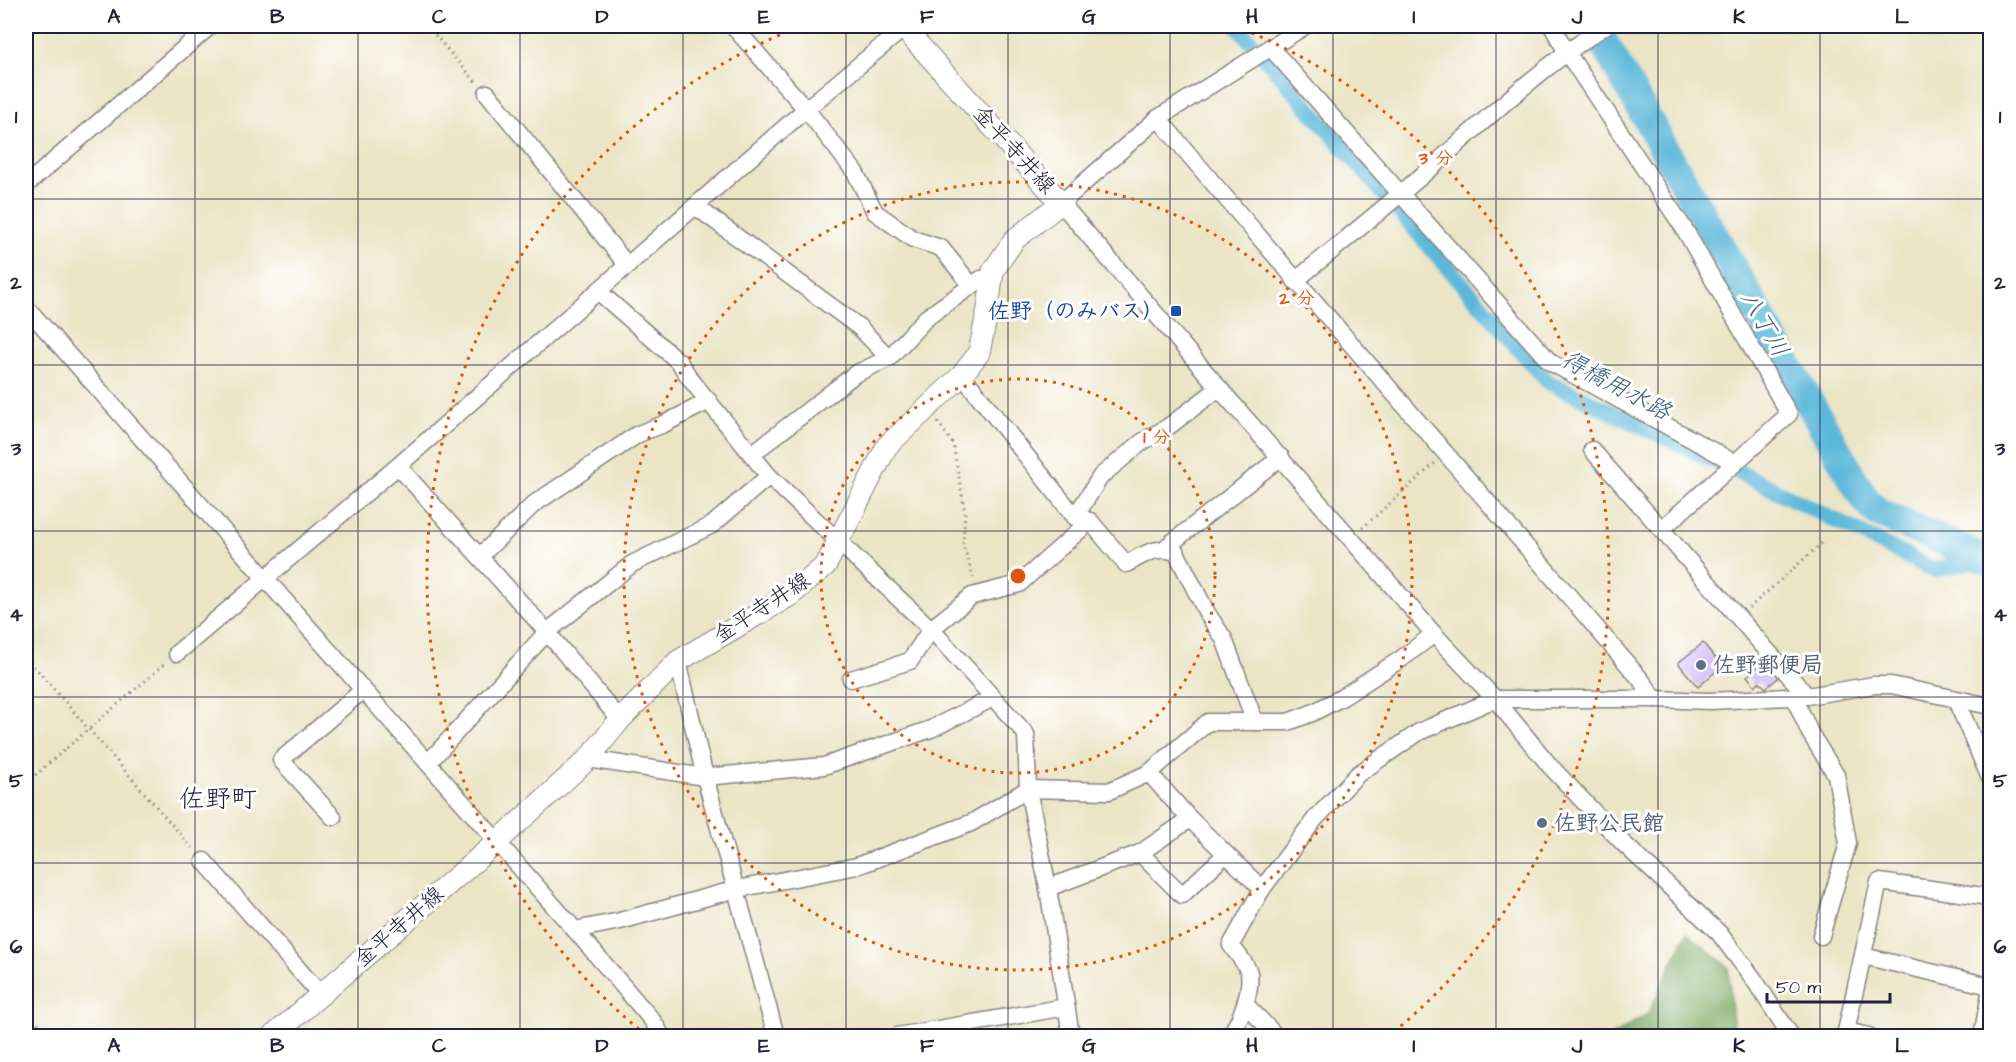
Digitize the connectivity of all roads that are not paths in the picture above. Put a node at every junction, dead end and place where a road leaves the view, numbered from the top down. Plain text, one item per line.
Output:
1 (210, 26) edge
2 (733, 26) edge
3 (1305, 26) edge
4 (1552, 26) edge
5 (1605, 26) edge
6 (903, 27) edge
7 (1264, 51) junction
8 (1566, 51) junction
9 (487, 93) road end
10 (806, 109) junction
11 (1158, 118) junction
12 (26, 185) edge
13 (1394, 198) junction
14 (1061, 203) junction
15 (695, 206) junction
16 (628, 266) junction
17 (993, 271) junction
18 (1295, 281) junction
19 (971, 285) junction
20 (599, 292) junction
21 (26, 307) edge
22 (889, 358) junction
23 (962, 375) junction
24 (1219, 388) junction
25 (709, 401) junction
26 (1592, 450) dead end
27 (752, 454) junction
28 (1281, 457) junction
29 (1735, 463) junction
30 (398, 466) junction
31 (769, 476) junction
32 (1082, 519) junction
33 (1662, 529) junction
34 (838, 540) junction
35 (1165, 548) junction
36 (480, 556) junction
37 (265, 580) junction
38 (931, 629) junction
39 (547, 632) junction
40 (1434, 634) junction
41 (177, 653) road end
42 (678, 661) junction
43 (851, 679) dead end
44 (363, 690) junction
45 (1801, 696) junction
46 (993, 698) junction
47 (1495, 699) junction
48 (1655, 699) junction
49 (1956, 700) junction
50 (1990, 706) edge
51 (620, 720) junction
52 (1255, 722) junction
53 (588, 759) junction
54 (428, 764) junction
55 (1149, 773) junction
56 (705, 777) junction
57 (1990, 778) edge
58 (1028, 789) junction
59 (333, 817) dead end
60 (1190, 819) junction
61 (497, 842) junction
62 (1140, 853) junction
63 (1225, 855) junction
64 (204, 861) road end
65 (1048, 888) junction
66 (737, 889) junction
67 (1262, 889) junction
68 (1990, 897) edge
69 (575, 930) junction
70 (1821, 936) dead end
71 (1863, 956) junction
72 (1990, 986) edge
73 (320, 994) junction
74 (1990, 994) edge
75 (1245, 1004) junction
76 (1066, 1007) junction
77 (1846, 1034) edge
78 (273, 1036) edge
79 (662, 1036) edge
80 (776, 1036) edge
81 (897, 1036) edge
82 (1071, 1036) edge
83 (1229, 1036) edge
84 (1276, 1036) edge
85 (1791, 1036) edge
86 (1869, 1036) edge
87 (1982, 1036) edge

1 - 12 street
2 - 10 street
3 - 7 street
4 - 8 street
5 - 8 street
6 - 10 street
6 - 14 main road, 金平寺井線
7 - 11 street
7 - 13 street
8 - 13 street
8 - 29 street
9 - 16 street
10 - 15 street
10 - 19 street
11 - 14 street
11 - 18 street
13 - 18 street
13 - 29 street
14 - 17 main road, 金平寺井線
14 - 24 street
15 - 16 street
15 - 22 street
16 - 20 street
17 - 19 street
17 - 23 main road, 金平寺井線
18 - 48 street
19 - 22 street
20 - 25 street
20 - 30 street
21 - 37 street
22 - 27 street
23 - 32 street
23 - 34 main road, 金平寺井線
24 - 28 street
24 - 32 street
25 - 27 street
25 - 36 street
26 - 33 street
27 - 31 street
28 - 35 street
28 - 40 street
29 - 33 street
30 - 36 street
30 - 37 street
31 - 34 street
31 - 39 street
32 - 35 street
32 - 38 street
33 - 45 street
34 - 38 street
34 - 42 main road, 金平寺井線
35 - 52 street
36 - 39 street
37 - 41 street
37 - 44 street
38 - 43 street
38 - 46 street
39 - 51 street
39 - 54 street
40 - 47 street
40 - 52 street
42 - 51 main road, 金平寺井線
42 - 56 street
44 - 54 street
44 - 59 street
45 - 48 street
45 - 49 street
45 - 70 street
46 - 56 street
46 - 58 street
47 - 48 street
47 - 67 street
47 - 85 street
49 - 50 street
49 - 57 street
51 - 53 main road, 金平寺井線
52 - 55 street
53 - 56 street
53 - 61 main road, 金平寺井線
54 - 61 street
55 - 58 street
55 - 60 street
56 - 66 street
58 - 65 street
58 - 66 street
60 - 62 street
60 - 63 street
61 - 69 street
61 - 73 main road, 金平寺井線
62 - 63 street
62 - 65 street
63 - 67 street
64 - 73 street
65 - 76 street
66 - 69 street
66 - 80 street
67 - 75 street
68 - 71 street
69 - 79 street
71 - 72 street
71 - 77 street
73 - 78 main road, 金平寺井線
74 - 87 street
75 - 83 street
75 - 84 street
76 - 81 street
76 - 82 street
77 - 86 street

